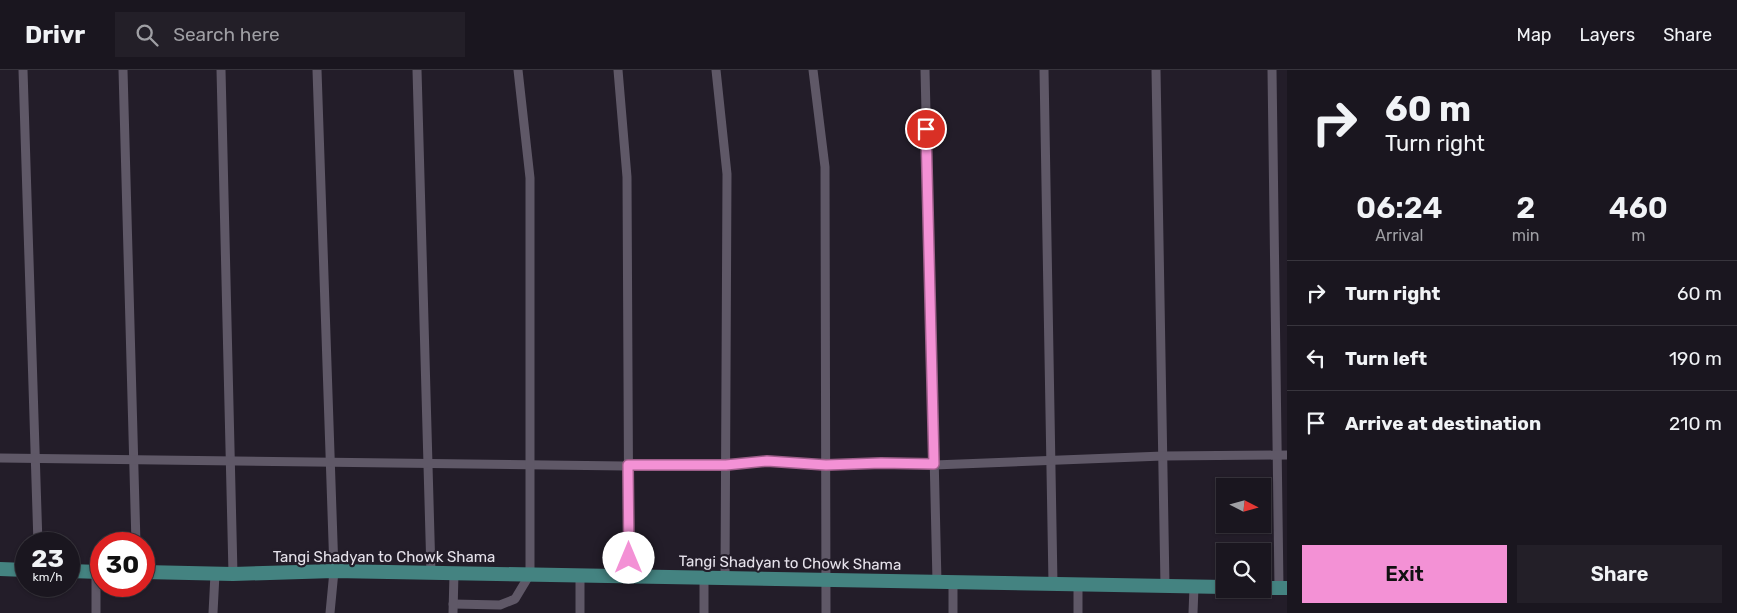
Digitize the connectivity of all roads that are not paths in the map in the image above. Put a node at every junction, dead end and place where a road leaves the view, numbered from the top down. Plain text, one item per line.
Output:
1 (23, 70) edge
2 (122, 70) edge
3 (221, 70) edge
4 (317, 70) edge
5 (417, 70) edge
6 (518, 70) edge
7 (618, 70) edge
8 (716, 70) edge
9 (813, 70) edge
10 (925, 70) edge
11 (1044, 70) edge
12 (1156, 70) edge
13 (1272, 70) edge
14 (1282, 455) edge
15 (1163, 456) junction
16 (0, 458) edge
17 (35, 458) junction
18 (134, 459) junction
19 (230, 462) junction
20 (1052, 462) junction
21 (330, 463) junction
22 (428, 463) junction
23 (530, 464) junction
24 (934, 464) junction
25 (628, 465) junction
26 (726, 465) junction
27 (826, 465) junction
28 (38, 532) edge
29 (136, 532) edge
30 (0, 569) edge
31 (15, 570) edge
32 (334, 571) junction
33 (155, 572) edge
34 (431, 572) junction
35 (454, 573) junction
36 (215, 574) junction
37 (233, 574) junction
38 (530, 574) junction
39 (580, 575) junction
40 (629, 576) junction
41 (704, 578) junction
42 (725, 579) junction
43 (826, 581) junction
44 (937, 582) junction
45 (953, 583) junction
46 (1053, 584) junction
47 (1078, 585) junction
48 (1165, 586) junction
49 (1194, 587) junction
50 (1216, 587) edge
51 (1283, 588) edge
52 (97, 597) edge
53 (453, 608) edge
54 (96, 613) edge
55 (213, 613) edge
56 (330, 613) edge
57 (580, 613) edge
58 (704, 613) edge
59 (826, 613) edge
60 (953, 613) edge
61 (1078, 613) edge
62 (1194, 613) edge

1 - 17 street
2 - 18 street
3 - 19 street
4 - 21 street
5 - 22 street
6 - 23 street
7 - 25 street
8 - 26 street
9 - 27 street
10 - 24 street
11 - 20 street
12 - 15 street
13 - 14 street
14 - 15 street
14 - 51 street
15 - 20 street
15 - 48 street
16 - 17 street
17 - 18 street
17 - 28 street
18 - 19 street
18 - 29 street
19 - 21 street
19 - 37 street
20 - 24 street
20 - 46 street
21 - 22 street
21 - 32 street
22 - 23 street
22 - 34 street
23 - 25 street
23 - 38 street
24 - 27 street
24 - 44 street
25 - 26 street
25 - 40 street
26 - 27 street
26 - 42 street
27 - 43 street
30 - 31 main road
32 - 34 main road, Tangi Shadyan to Chowk Shama
32 - 37 main road, Tangi Shadyan to Chowk Shama
32 - 56 street
33 - 36 main road, Tangi Shadyan to Chowk Shama
34 - 35 main road, Tangi Shadyan to Chowk Shama
35 - 38 main road, Tangi Shadyan to Chowk Shama
35 - 53 street
36 - 37 main road, Tangi Shadyan to Chowk Shama
36 - 55 street
38 - 39 main road, Tangi Shadyan to Chowk Shama
38 - 53 street
39 - 40 main road, Tangi Shadyan to Chowk Shama
39 - 57 street
40 - 41 main road, Tangi Shadyan to Chowk Shama
41 - 42 main road, Tangi Shadyan to Chowk Shama
41 - 58 street
42 - 43 main road, Tangi Shadyan to Chowk Shama
43 - 44 main road, Tangi Shadyan to Chowk Shama
43 - 59 street
44 - 45 main road, Tangi Shadyan to Chowk Shama
45 - 46 main road, Tangi Shadyan to Chowk Shama
45 - 60 street
46 - 47 main road, Tangi Shadyan to Chowk Shama
47 - 48 main road, Tangi Shadyan to Chowk Shama
47 - 61 street
48 - 49 main road, Tangi Shadyan to Chowk Shama
49 - 50 main road, Tangi Shadyan to Chowk Shama
49 - 62 street
52 - 54 street

